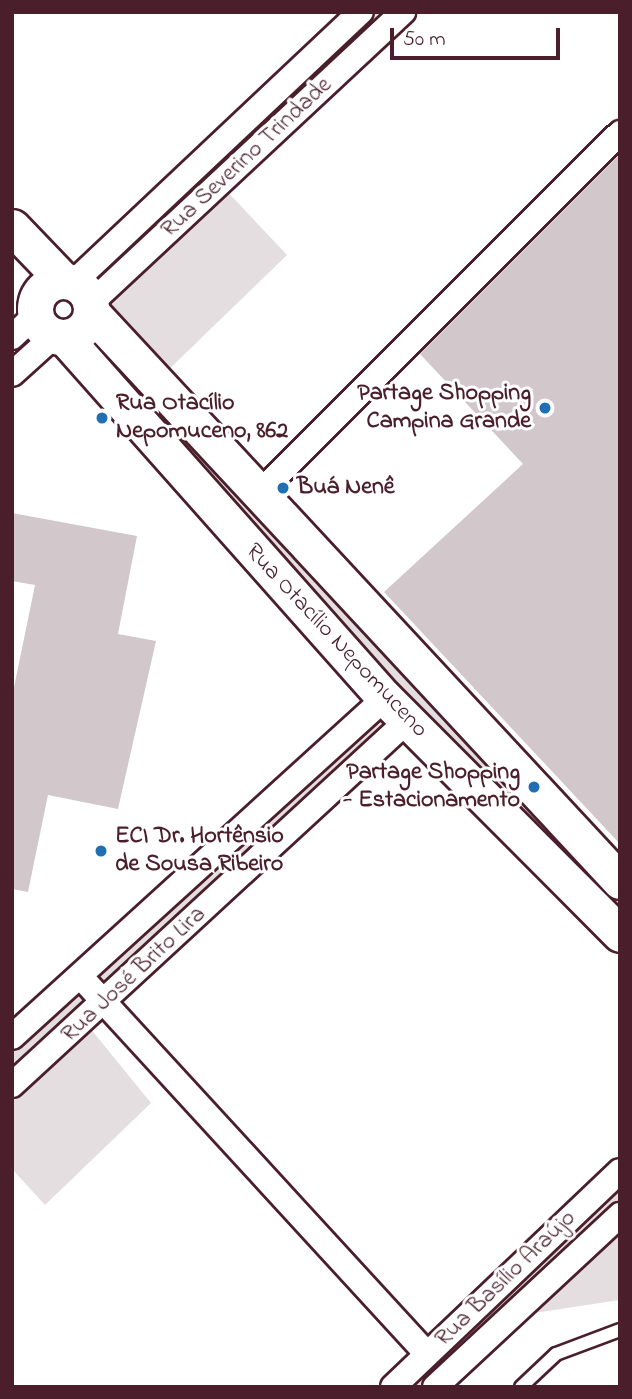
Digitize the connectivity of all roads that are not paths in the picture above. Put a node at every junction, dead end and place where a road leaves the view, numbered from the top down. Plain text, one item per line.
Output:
1 (361, 12) edge
2 (403, 12) edge
3 (620, 133) edge
4 (12, 227) edge
5 (80, 295) junction
6 (36, 318) edge
7 (12, 374) edge
8 (259, 493) junction
9 (396, 709) junction
10 (620, 881) edge
11 (620, 934) edge
12 (80, 976) junction
13 (106, 1002) junction
14 (12, 1037) edge
15 (12, 1085) edge
16 (620, 1171) edge
17 (620, 1215) edge
18 (620, 1329) edge
19 (427, 1354) junction
20 (393, 1387) edge
21 (435, 1387) edge
22 (521, 1387) edge

1 - 5 street, Rua Severino Trindade
2 - 5 street, Rua Severino Trindade
3 - 8 street
4 - 5 street, Rua Otacílio Nepomuceno
5 - 6 street
5 - 6 street
5 - 8 street, Rua Otacílio Nepomuceno
6 - 7 street
6 - 9 street, Rua Otacílio Nepomuceno
8 - 10 street, Rua Otacílio Nepomuceno
9 - 11 street, Rua Otacílio Nepomuceno
9 - 12 street, Rua José Brito Lira
9 - 13 street, Rua José Brito Lira
12 - 13 street
12 - 14 street, Rua José Brito Lira
13 - 15 street, Rua José Brito Lira
13 - 19 street
16 - 19 street, Rua Basílio Araújo
17 - 21 street, Rua Basílio Araújo
18 - 22 lane
19 - 20 street, Rua Basílio Araújo

